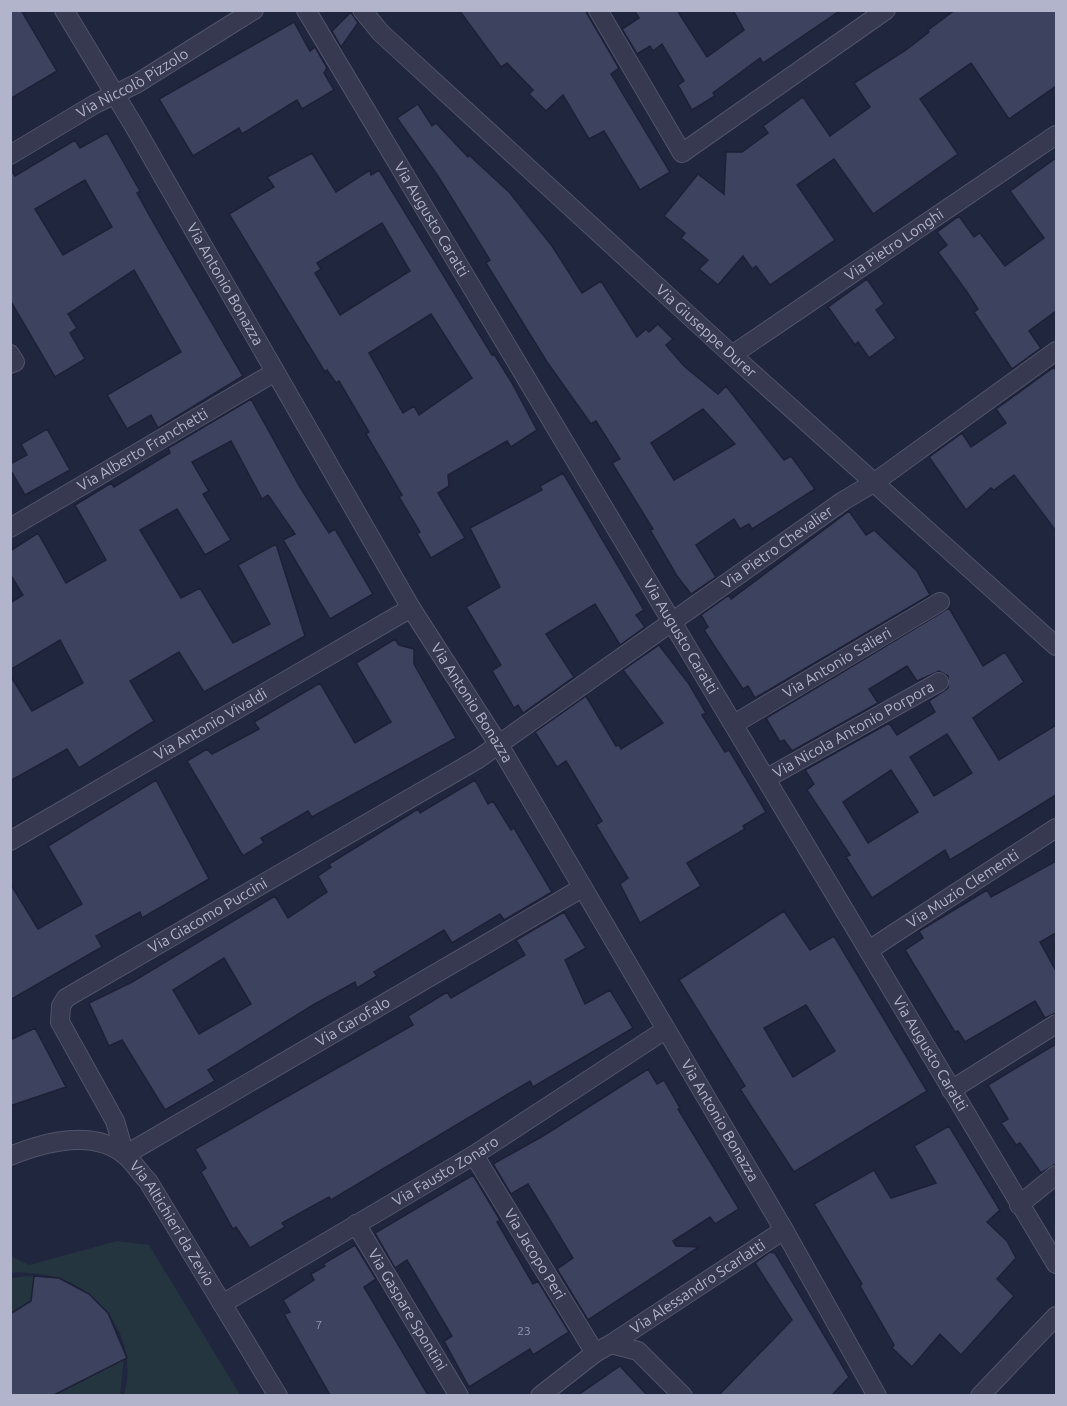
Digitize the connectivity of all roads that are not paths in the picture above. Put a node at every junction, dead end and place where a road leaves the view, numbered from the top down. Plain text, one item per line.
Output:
1 (64, 10) edge
2 (254, 10) edge
3 (306, 10) edge
4 (362, 10) edge
5 (598, 10) edge
6 (886, 10) edge
7 (114, 95) junction
8 (1056, 135) edge
9 (10, 155) edge
10 (1056, 351) edge
11 (10, 354) edge
12 (732, 355) junction
13 (10, 364) edge
14 (275, 372) junction
15 (874, 482) junction
16 (10, 528) edge
17 (940, 602) dead end
18 (411, 608) junction
19 (672, 622) junction
20 (1056, 646) edge
21 (939, 682) dead end
22 (734, 724) junction
23 (499, 746) junction
24 (767, 778) junction
25 (1056, 828) edge
26 (10, 841) edge
27 (582, 888) junction
28 (869, 950) junction
29 (1056, 1024) edge
30 (665, 1030) junction
31 (951, 1089) junction
32 (125, 1155) junction
33 (474, 1155) junction
34 (10, 1156) edge
35 (1056, 1175) edge
36 (1019, 1205) junction
37 (356, 1224) junction
38 (784, 1230) junction
39 (1056, 1264) edge
40 (222, 1305) junction
41 (1056, 1316) edge
42 (611, 1344) junction
43 (595, 1353) junction
44 (279, 1395) edge
45 (459, 1395) edge
46 (540, 1395) edge
47 (683, 1395) edge
48 (877, 1395) edge
49 (980, 1395) edge

1 - 7 street, Via Antonio Bonazza
2 - 7 street, Via Niccolò Pizzolo
3 - 19 street, Via Augusto Caratti
4 - 12 street, Via Giuseppe Durer
5 - 6 street
7 - 9 street, Via Niccolò Pizzolo
7 - 14 street, Via Antonio Bonazza
8 - 12 street, Via Pietro Longhi
10 - 15 street, Via Pietro Chevalier
11 - 13 street
12 - 15 street, Via Giuseppe Durer
14 - 16 street, Via Alberto Franchetti
14 - 18 street, Via Antonio Bonazza
15 - 19 street, Via Pietro Chevalier
15 - 20 street, Via Giuseppe Durer
17 - 22 street, Via Antonio Salieri
18 - 23 street, Via Antonio Bonazza
18 - 26 street, Via Antonio Vivaldi
19 - 22 street, Via Augusto Caratti
19 - 23 street, Via Pietro Chevalier
21 - 24 street, Via Nicola Antonio Porpora
22 - 24 street, Via Augusto Caratti
23 - 27 street, Via Antonio Bonazza
23 - 32 street, Via Giacomo Puccini
24 - 28 street, Via Augusto Caratti
25 - 28 street, Via Muzio Clementi
27 - 30 street, Via Antonio Bonazza
27 - 32 street, Via Garofalo
28 - 31 street, Via Augusto Caratti
29 - 31 street
30 - 33 street, Via Fausto Zonaro
30 - 38 street, Via Antonio Bonazza
31 - 36 street, Via Augusto Caratti
32 - 34 street, Via Altichieri da Zevio
32 - 40 street, Via Altichieri da Zevio
33 - 37 street, Via Fausto Zonaro
33 - 43 street, Via Jacopo Peri
35 - 36 street
36 - 39 street, Via Augusto Caratti
37 - 40 street, Via Fausto Zonaro
37 - 45 street, Via Gaspare Spontini
38 - 42 street, Via Alessandro Scarlatti
38 - 48 street, Via Antonio Bonazza
40 - 44 street, Via Altichieri da Zevio
41 - 49 street
42 - 43 street
42 - 47 street
43 - 46 street

